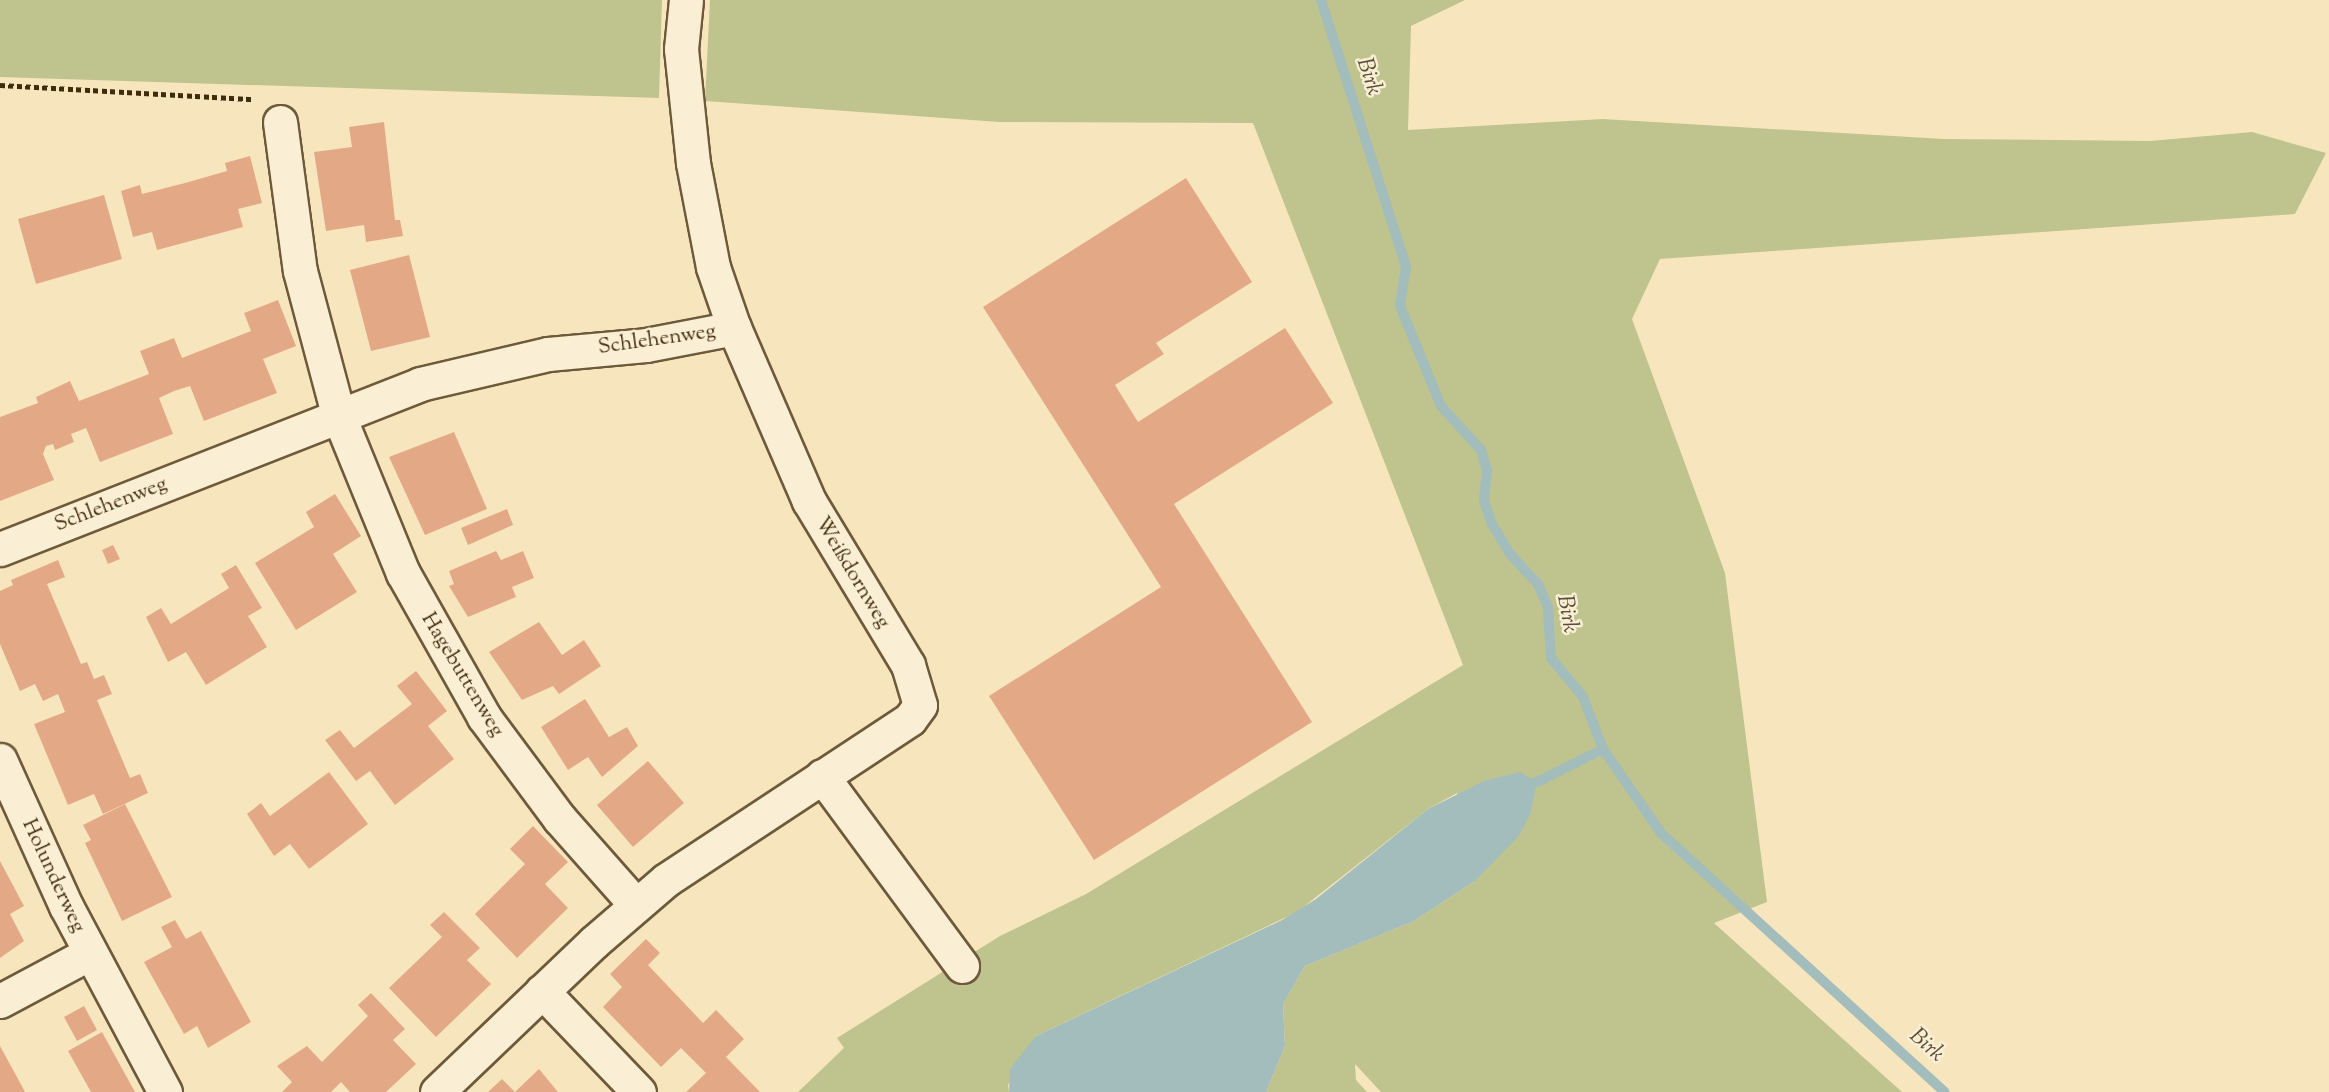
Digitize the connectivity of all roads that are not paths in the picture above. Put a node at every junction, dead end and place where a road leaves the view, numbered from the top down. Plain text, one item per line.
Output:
1 (686, 0) edge
2 (272, 111) road end
3 (734, 328) junction
4 (338, 414) junction
5 (0, 549) edge
6 (0, 760) edge
7 (822, 776) junction
8 (636, 905) junction
9 (89, 953) junction
10 (962, 966) dead end
11 (542, 991) junction
12 (0, 1002) edge
13 (165, 1092) edge
14 (437, 1092) edge
15 (639, 1092) edge

1 - 3 street, Schlehenweg
2 - 4 street
3 - 4 street, Schlehenweg
3 - 7 street, Weißdornweg
4 - 5 street, Schlehenweg
4 - 8 street, Hagebuttenweg
6 - 9 street, Holunderweg
7 - 8 street, Weißdornweg
7 - 10 street
8 - 11 street, Weißdornweg
9 - 12 street, Holunderweg
9 - 13 street, Holunderweg
11 - 14 street, Weißdornweg
11 - 15 street

